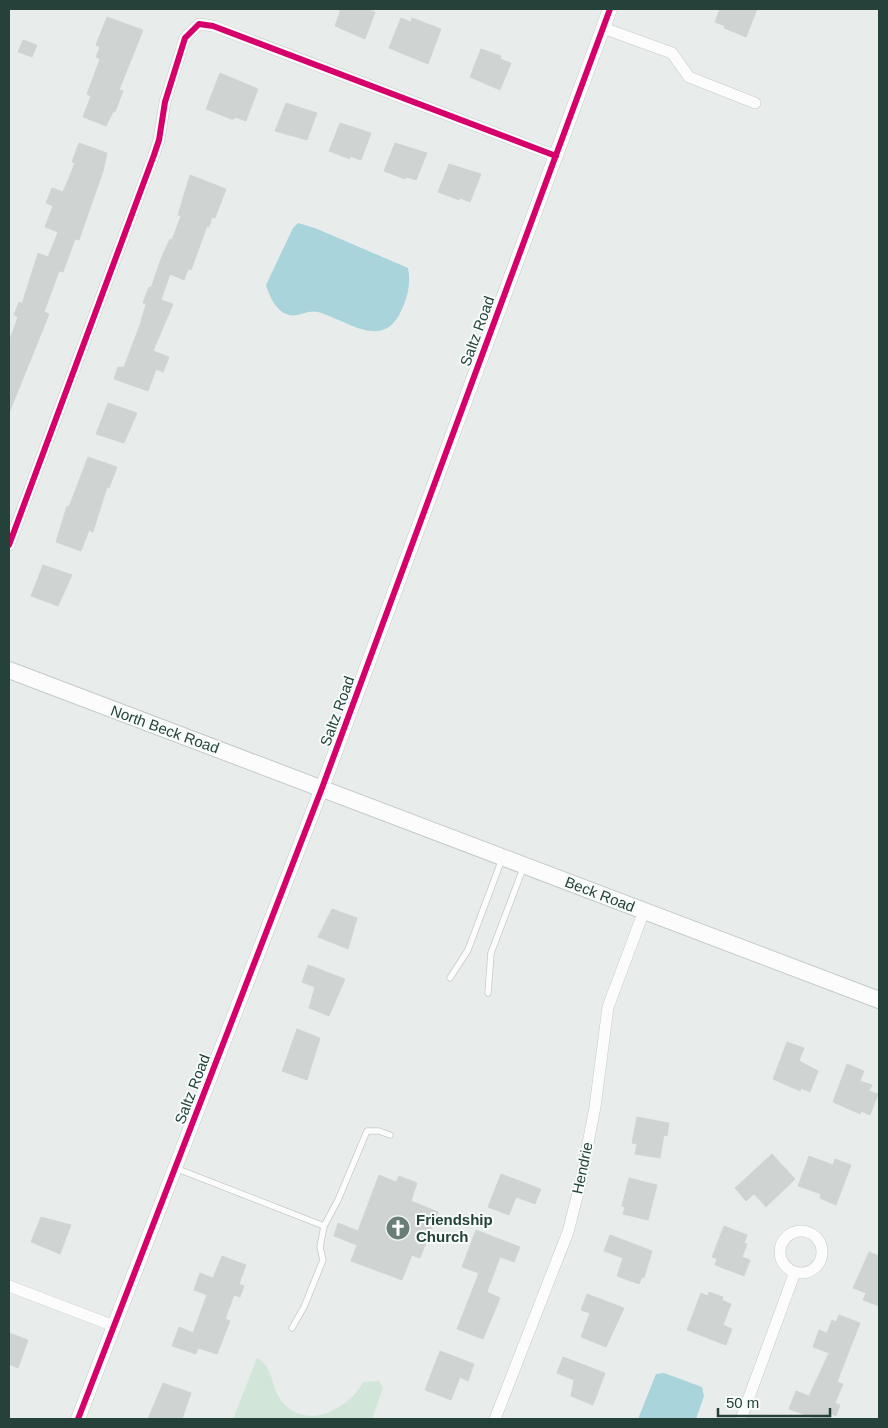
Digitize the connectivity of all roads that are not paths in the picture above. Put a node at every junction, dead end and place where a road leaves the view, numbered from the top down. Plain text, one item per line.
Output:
1 (610, 9) edge
2 (603, 28) junction
3 (755, 102) dead end
4 (556, 156) junction
5 (9, 545) edge
6 (9, 670) edge
7 (322, 788) junction
8 (502, 857) junction
9 (524, 866) junction
10 (644, 911) junction
11 (450, 978) dead end
12 (488, 993) dead end
13 (879, 1000) edge
14 (390, 1135) dead end
15 (175, 1168) junction
16 (324, 1226) junction
17 (794, 1272) dead end
18 (9, 1286) edge
19 (114, 1326) junction
20 (292, 1328) dead end
21 (78, 1419) edge
22 (495, 1419) edge
23 (741, 1419) edge

1 - 2 street, Saltz Road
2 - 3 street
2 - 4 street, Saltz Road
4 - 5 street
4 - 7 street, Saltz Road
6 - 7 main road, North Beck Road
7 - 8 main road, Beck Road
7 - 15 street, Saltz Road
8 - 9 main road, Beck Road
8 - 11 lane
9 - 10 main road, Beck Road
9 - 12 lane
10 - 13 main road, Beck Road
10 - 22 street, Hendrie
14 - 16 lane
15 - 16 lane
15 - 19 street, Saltz Road
16 - 20 lane
17 - 23 street
18 - 19 street
19 - 21 street, Saltz Road

